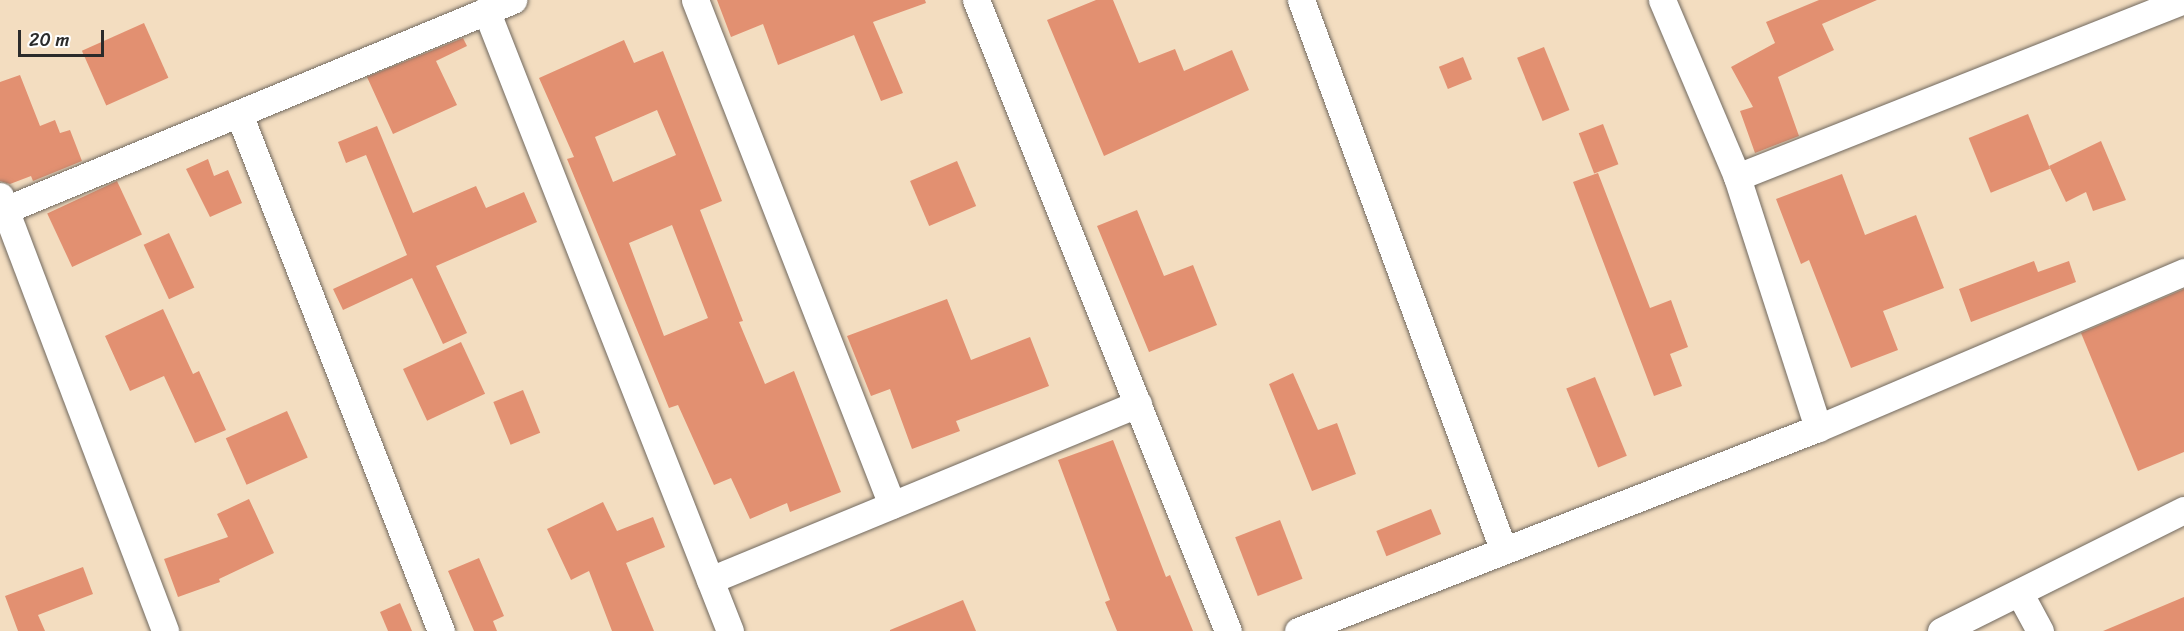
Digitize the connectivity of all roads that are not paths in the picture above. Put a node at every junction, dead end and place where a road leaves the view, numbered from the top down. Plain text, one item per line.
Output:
1 (513, 0) edge
2 (695, 0) edge
3 (976, 0) edge
4 (1301, 0) edge
5 (1662, 0) edge
6 (2184, 0) edge
7 (486, 10) junction
8 (239, 114) junction
9 (1737, 177) junction
10 (3, 203) edge
11 (2184, 272) edge
12 (1137, 404) junction
13 (1818, 428) junction
14 (892, 505) junction
15 (2184, 510) edge
16 (1503, 549) junction
17 (710, 580) junction
18 (2020, 594) junction
19 (165, 631) edge
20 (441, 631) edge
21 (730, 631) edge
22 (1228, 631) edge
23 (1298, 631) edge
24 (1941, 631) edge
25 (2040, 631) edge

1 - 7 street
2 - 14 street
3 - 12 street
4 - 16 street
5 - 9 street
6 - 9 street
7 - 8 street
7 - 17 street
8 - 10 street
8 - 20 street
9 - 13 street
10 - 19 street
11 - 13 street
12 - 14 street
12 - 22 street
13 - 16 street
14 - 17 street
15 - 18 street
16 - 23 street
17 - 21 street
18 - 24 street
18 - 25 street

